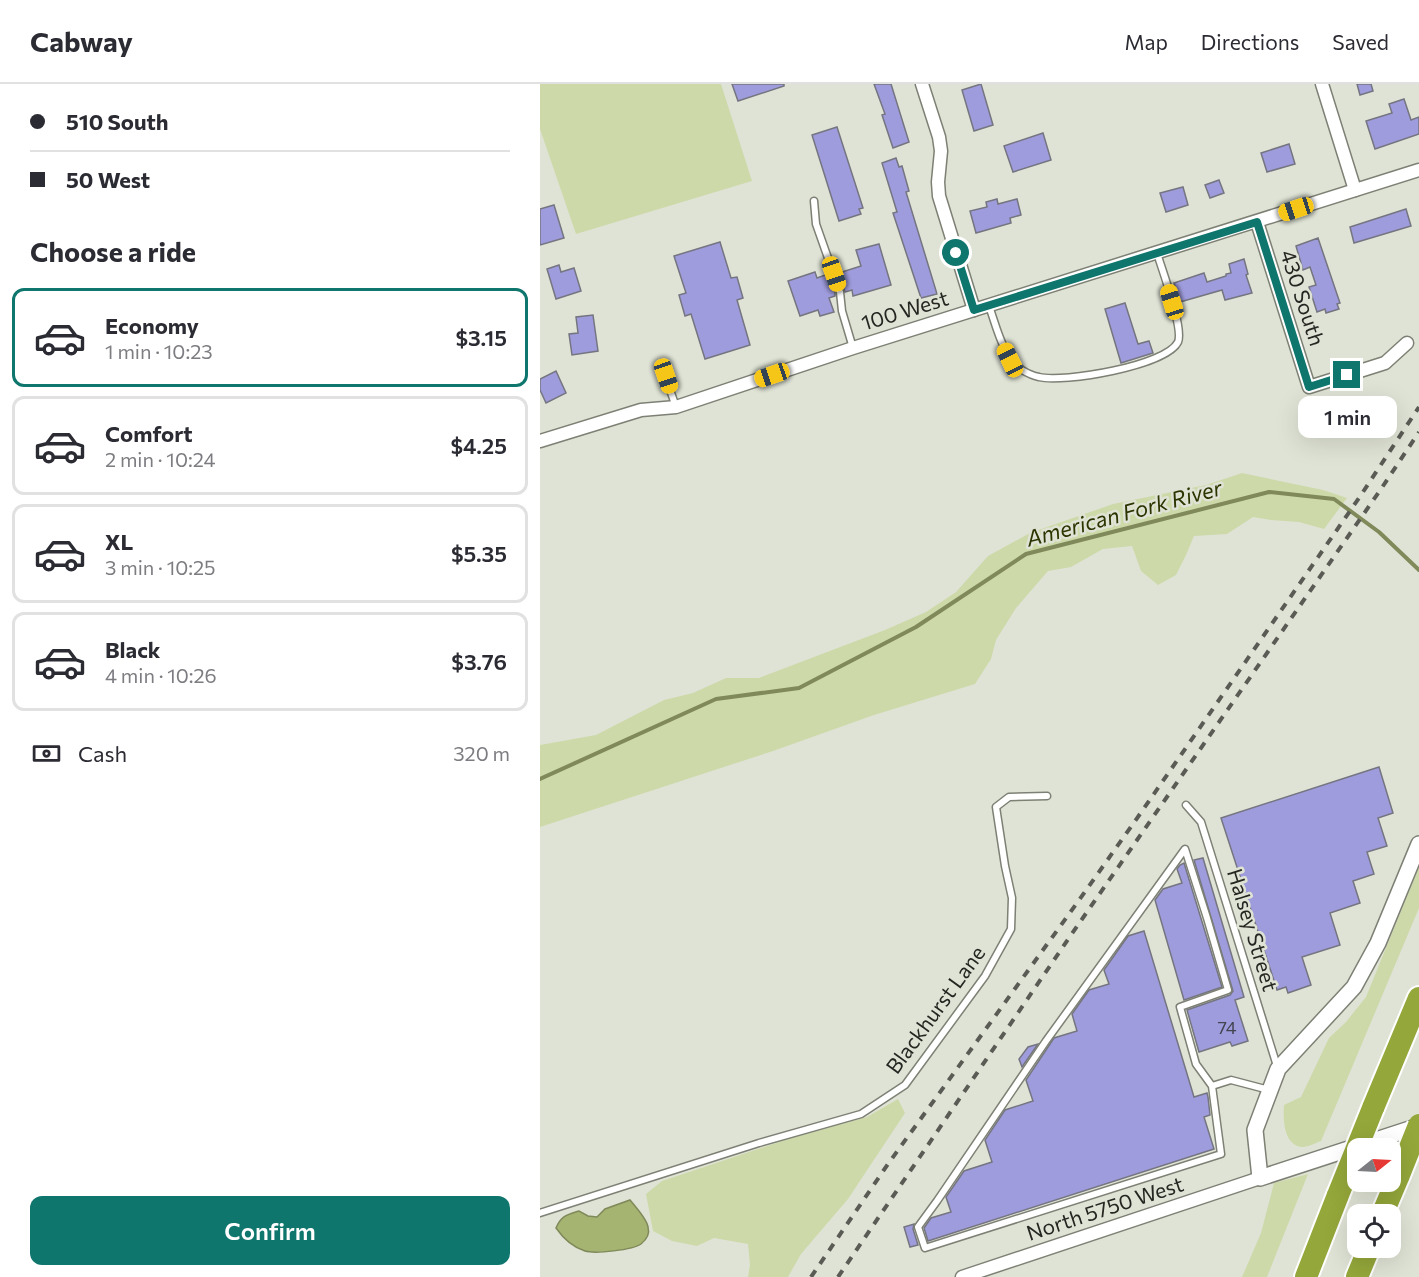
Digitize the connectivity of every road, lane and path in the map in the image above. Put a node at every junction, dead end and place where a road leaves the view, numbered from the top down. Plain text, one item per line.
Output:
1 (922, 84) edge
2 (1322, 84) edge
3 (1419, 170) edge
4 (1355, 190) junction
5 (814, 201) dead end
6 (1257, 222) junction
7 (1157, 253) junction
8 (989, 306) junction
9 (974, 310) junction
10 (1407, 343) dead end
11 (853, 348) junction
12 (661, 364) dead end
13 (676, 407) junction
14 (540, 441) edge
15 (1047, 796) dead end
16 (1186, 805) dead end
17 (1419, 844) edge
18 (1419, 998) edge
19 (1278, 1069) junction
20 (1212, 1086) junction
21 (1270, 1090) junction
22 (1419, 1126) edge
23 (1260, 1178) junction
24 (1387, 1204) edge
25 (540, 1213) edge
26 (1365, 1258) edge
27 (962, 1277) edge
28 (1306, 1277) edge
29 (1357, 1277) edge

1 - 9 street
2 - 4 street
3 - 4 street, 100 West
4 - 6 street, 100 West
5 - 11 lane
6 - 7 street, 100 West
6 - 10 street, 430 South
7 - 8 street, 100 West
7 - 8 lane
8 - 9 street, 100 West
9 - 11 street, 100 West
11 - 13 street, 100 West
12 - 13 lane
13 - 14 street, 100 West
15 - 25 lane, Blackhurst Lane
16 - 19 lane, Halsey Street
17 - 19 street
18 - 28 highway, bridge
19 - 21 street
20 - 20 lane
20 - 21 lane
21 - 23 street
22 - 23 street
22 - 24 highway, bridge
23 - 27 street, North 5750 West
26 - 29 highway

